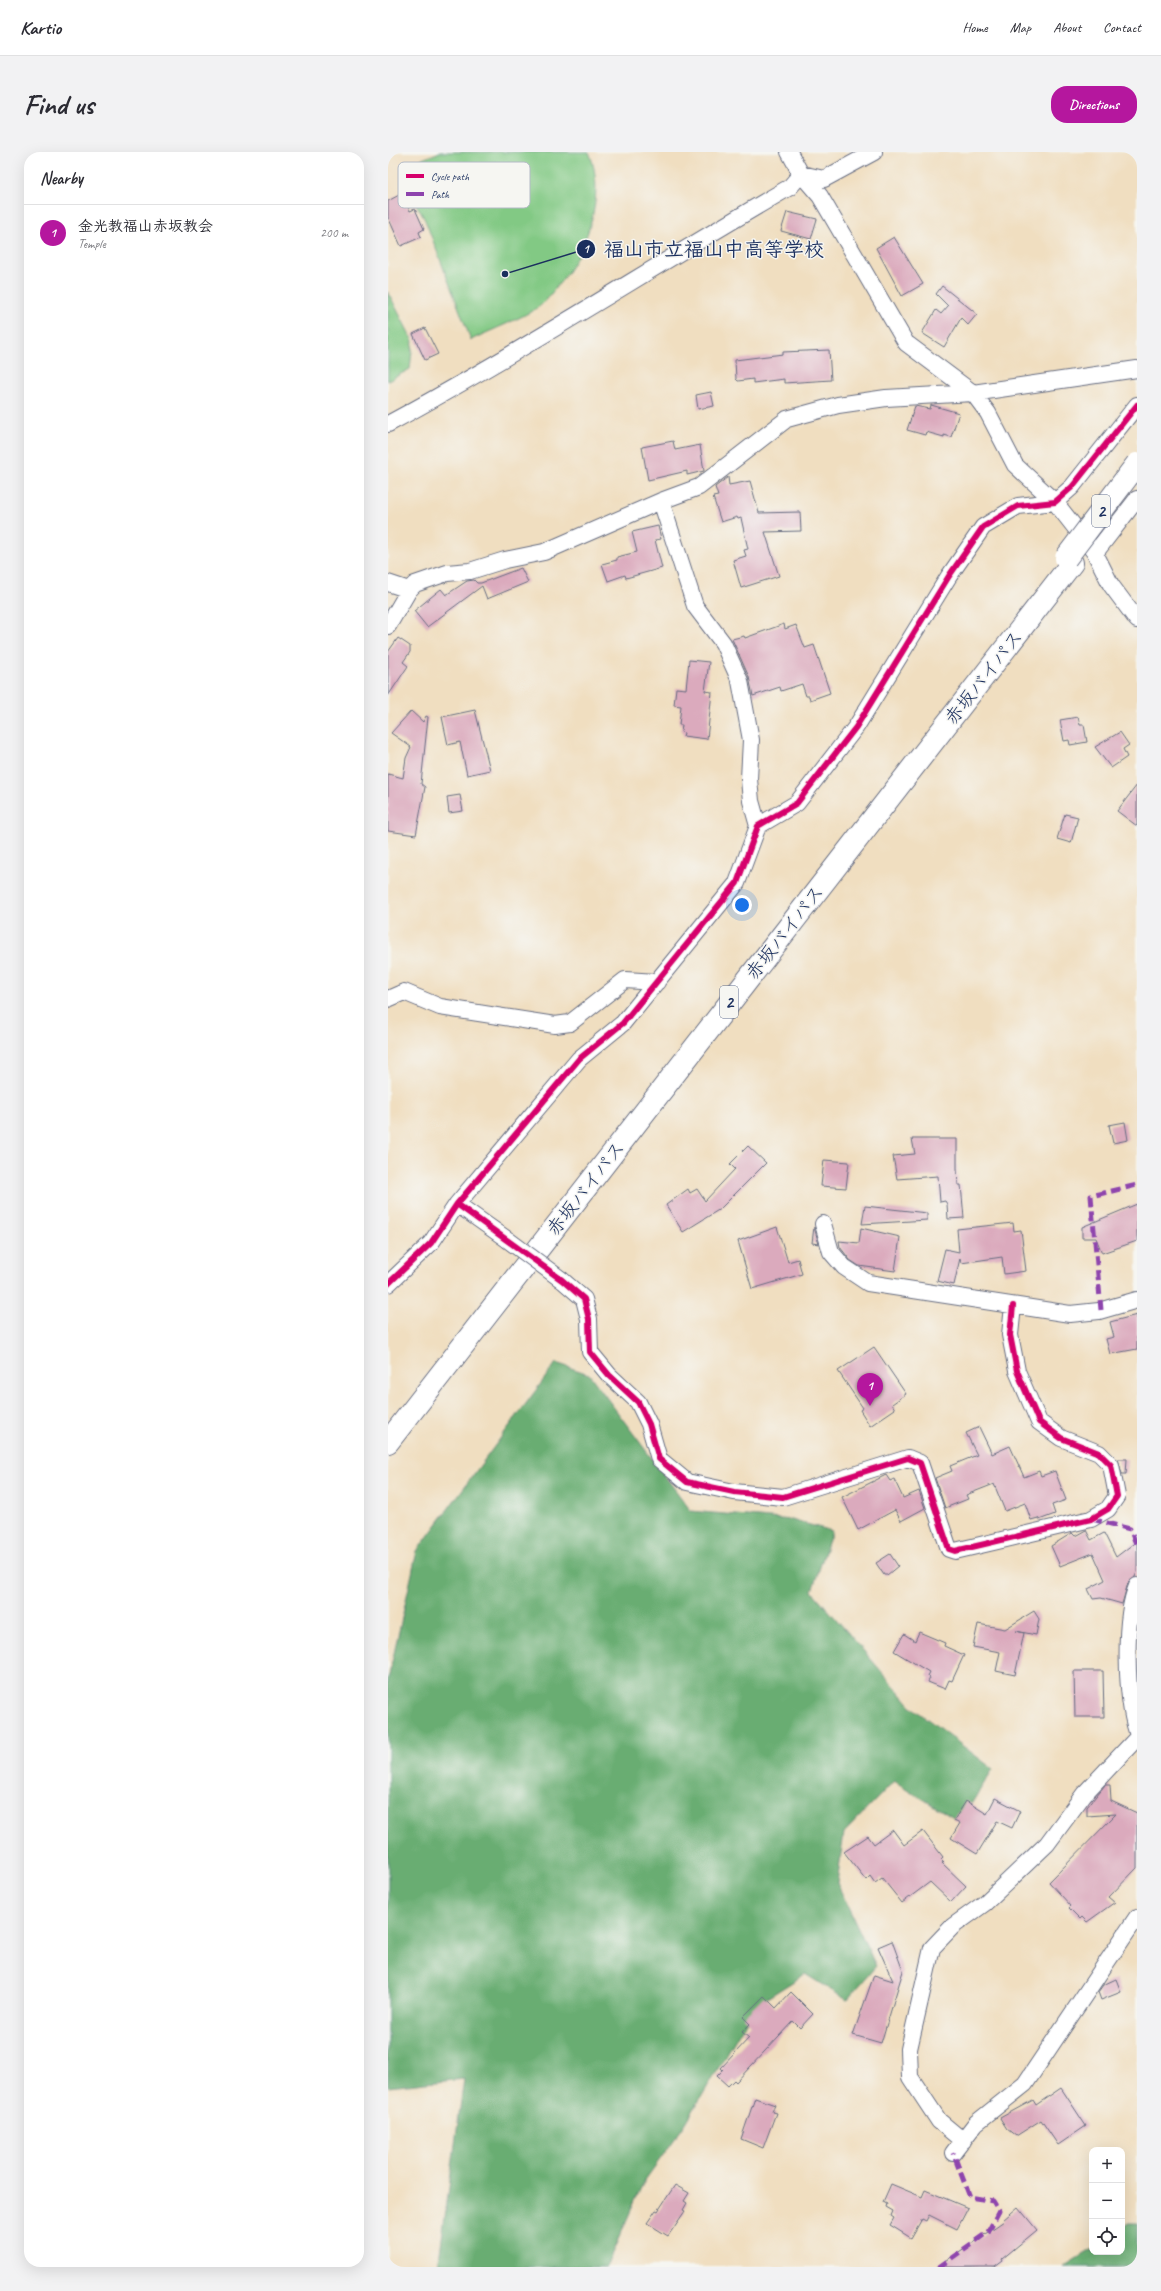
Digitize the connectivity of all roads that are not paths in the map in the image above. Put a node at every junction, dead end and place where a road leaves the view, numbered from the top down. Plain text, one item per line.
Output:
1 (789, 152) edge
2 (874, 152) edge
3 (801, 174) junction
4 (1137, 369) edge
5 (973, 392) junction
6 (1137, 405) edge
7 (388, 424) edge
8 (1137, 464) edge
9 (1137, 480) edge
10 (1137, 499) edge
11 (661, 501) junction
12 (1055, 502) junction
13 (1095, 553) junction
14 (1069, 560) junction
15 (388, 583) edge
16 (408, 590) junction
17 (1137, 620) edge
18 (388, 626) edge
19 (758, 826) junction
20 (656, 982) junction
21 (388, 999) edge
22 (457, 1204) junction
23 (823, 1224) dead end
24 (388, 1284) edge
25 (1137, 1300) edge
26 (1013, 1306) junction
27 (388, 1426) edge
28 (388, 1442) edge
29 (1137, 1586) edge
30 (1137, 1732) edge
31 (1137, 1738) edge
32 (1137, 1917) edge

1 - 3 street
2 - 3 street
3 - 5 street
3 - 7 street
4 - 5 street
5 - 11 street
5 - 12 street
6 - 12 street
8 - 14 highway, 赤坂バイパス / 2, bridge
9 - 14 highway, 赤坂バイパス / 2
10 - 13 street
11 - 16 street
11 - 19 street
12 - 13 street
12 - 19 street
13 - 17 street
14 - 27 highway, 赤坂バイパス / 2
14 - 28 highway, 赤坂バイパス / 2
15 - 16 street
16 - 18 street
19 - 20 street
20 - 21 street
20 - 22 street
22 - 24 street
22 - 26 street, bridge
23 - 26 street
25 - 26 street
29 - 30 street
31 - 32 street

